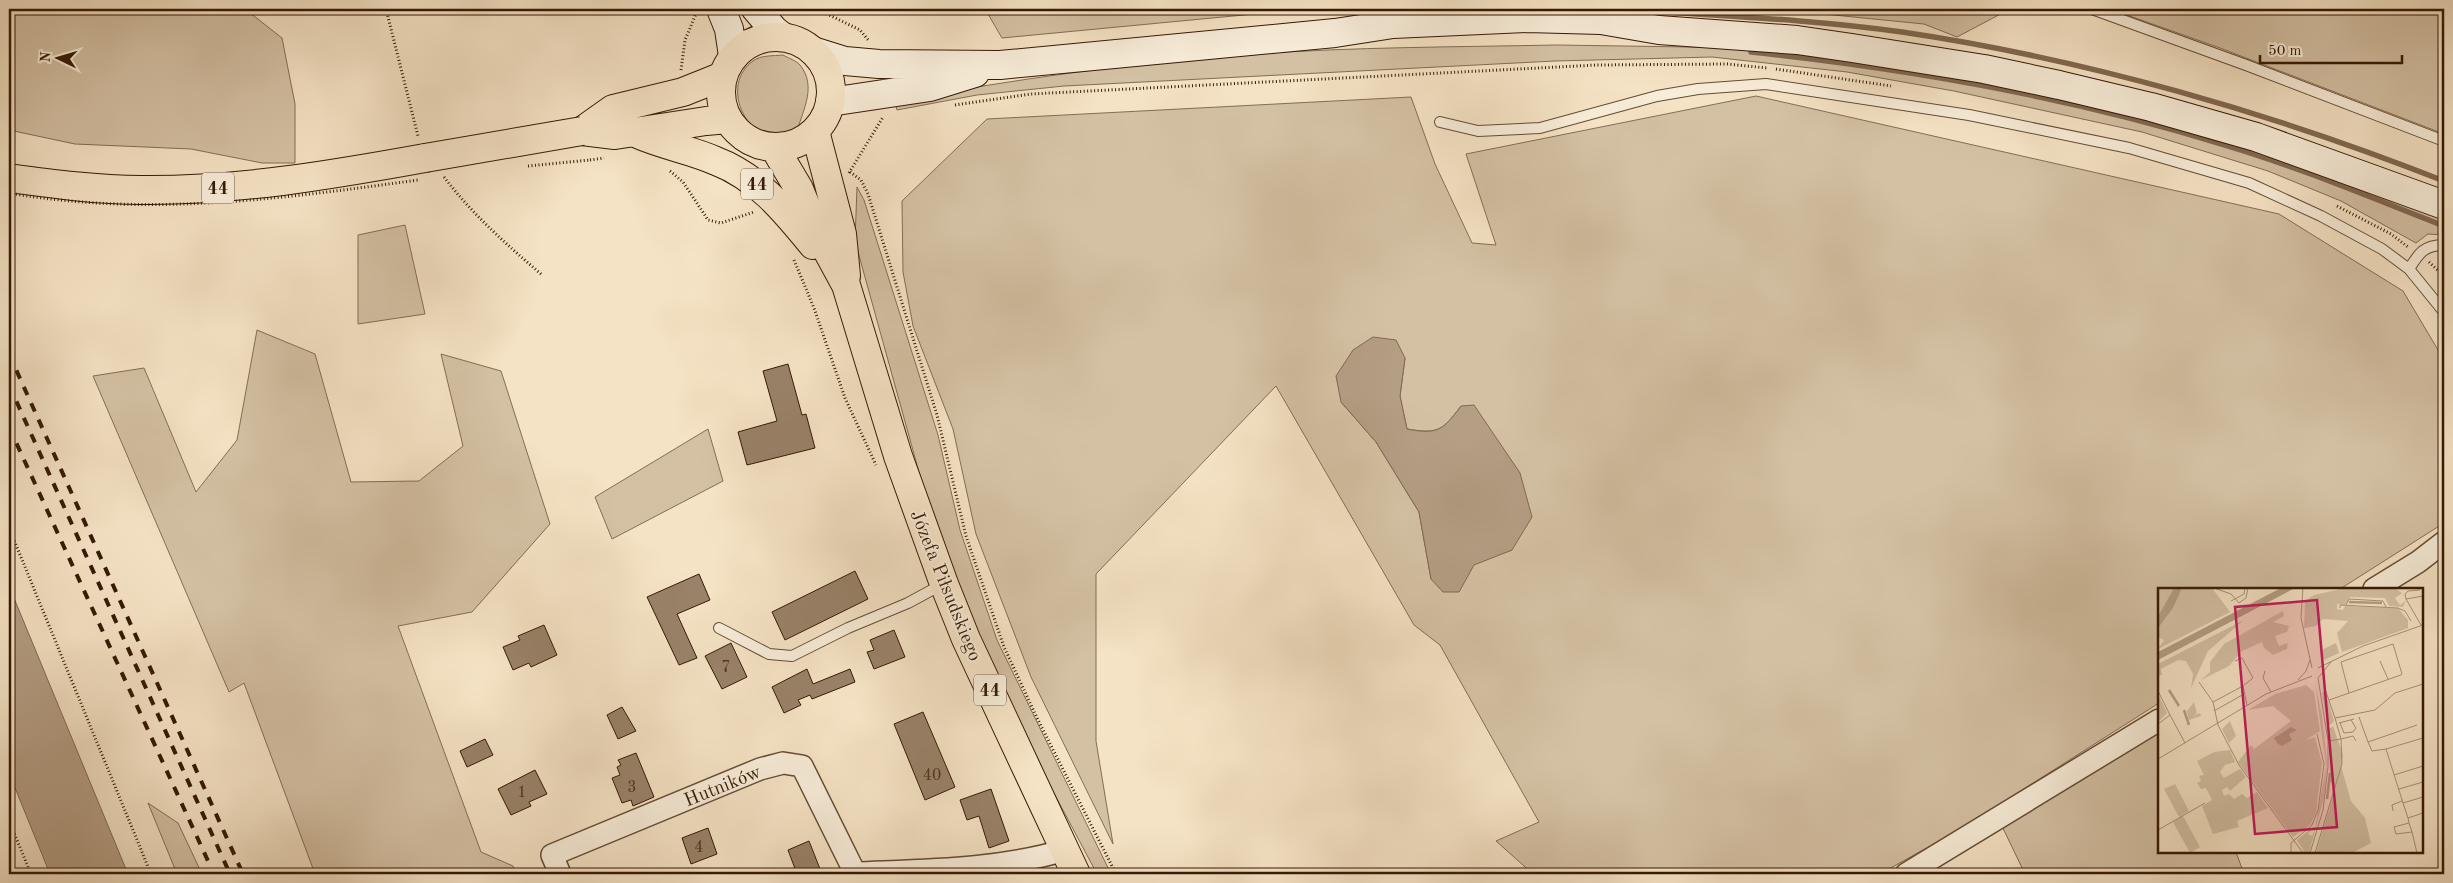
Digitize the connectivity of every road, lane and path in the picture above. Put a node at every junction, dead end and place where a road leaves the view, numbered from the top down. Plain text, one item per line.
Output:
1 (698, 9) edge
2 (721, 9) edge
3 (756, 9) edge
4 (817, 9) edge
5 (2092, 9) edge
6 (1527, 13) edge
7 (1659, 30) junction
8 (1335, 33) junction
9 (783, 37) junction
10 (870, 42) dead end
11 (813, 51) junction
12 (1000, 65) junction
13 (728, 66) junction
14 (681, 73) dead end
15 (1900, 88) dead end
16 (830, 102) junction
17 (946, 106) dead end
18 (882, 110) dead end
19 (892, 115) dead end
20 (883, 117) junction
21 (728, 120) junction
22 (1440, 122) dead end
23 (582, 131) junction
24 (815, 131) junction
25 (633, 132) junction
26 (2444, 141) edge
27 (774, 148) junction
28 (606, 158) dead end
29 (520, 167) dead end
30 (668, 170) dead end
31 (850, 172) junction
32 (844, 174) dead end
33 (453, 176) dead end
34 (443, 177) dead end
35 (9, 178) edge
36 (424, 180) dead end
37 (9, 193) edge
38 (2329, 203) dead end
39 (2444, 205) edge
40 (760, 210) dead end
41 (2444, 245) edge
42 (792, 254) dead end
43 (2418, 255) junction
44 (2408, 269) junction
45 (2444, 276) edge
46 (846, 285) junction
47 (2444, 312) edge
48 (879, 468) dead end
49 (9, 528) edge
50 (2444, 542) edge
51 (944, 584) junction
52 (2376, 588) edge
53 (719, 628) dead end
54 (2158, 721) edge
55 (9, 821) edge
56 (1070, 862) edge
57 (947, 872) edge
58 (31, 874) edge
59 (151, 874) edge
60 (560, 874) edge
61 (855, 874) edge
62 (1116, 874) edge
63 (1906, 874) edge

1 - 14 path
2 - 13 main road
3 - 9 main road
4 - 10 path
5 - 26 lane
6 - 7 main road
6 - 8 main road
7 - 8 main road
7 - 39 main road
8 - 12 main road
9 - 11 main road, 44
9 - 13 main road, 44
11 - 12 main road
11 - 16 main road, 44
12 - 16 main road
13 - 21 main road, 44
13 - 23 main road, 44
15 - 17 path
16 - 24 main road, 44
18 - 20 path
19 - 20 path
20 - 31 path
21 - 25 main road, 44
21 - 27 main road, 44
22 - 44 lane
23 - 25 main road, 44
23 - 35 main road, 44, bridge
24 - 27 main road, 44
24 - 46 main road, Józefa Piłsudskiego / 44
25 - 46 main road, 44
27 - 46 main road, Józefa Piłsudskiego / 44
28 - 29 path, bridge
30 - 40 path
31 - 32 path
31 - 62 path
33 - 34 path
36 - 37 path, bridge
38 - 43 path
41 - 43 lane
42 - 48 path
43 - 44 lane
43 - 45 path
44 - 47 lane
46 - 51 main road, Józefa Piłsudskiego / 44
49 - 59 path
50 - 52 street
51 - 53 lane
51 - 56 main road, Józefa Piłsudskiego / 44
54 - 63 street
55 - 58 path
56 - 57 street, Hutników
57 - 61 street, Hutników
60 - 61 street, Hutników

